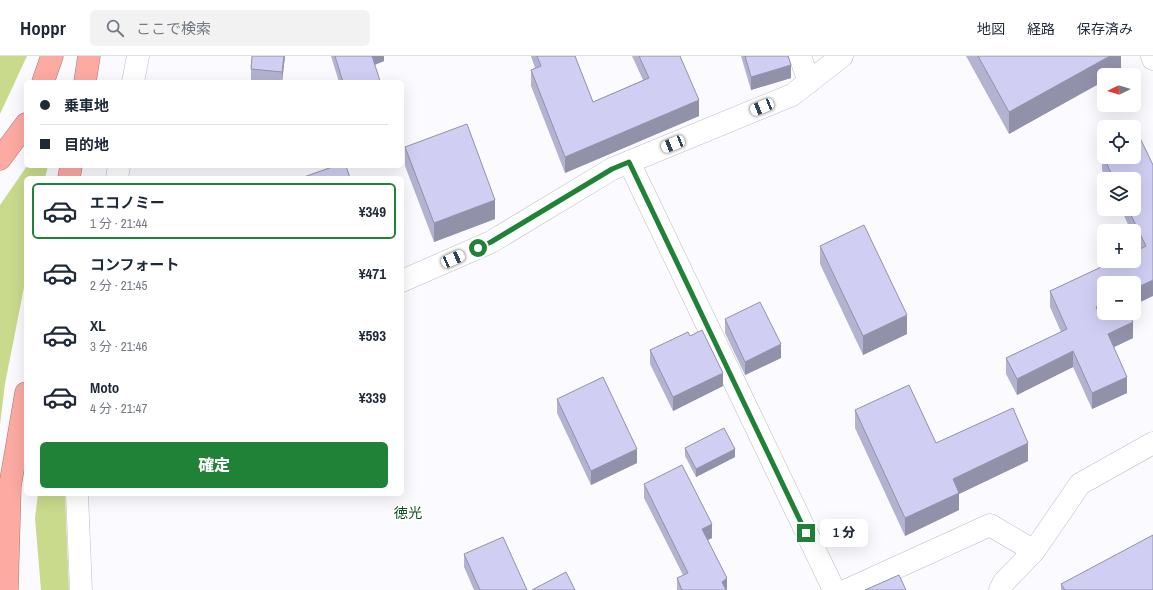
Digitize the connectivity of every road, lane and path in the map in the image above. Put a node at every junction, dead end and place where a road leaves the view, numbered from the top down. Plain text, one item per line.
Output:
1 (52, 56) edge
2 (89, 56) edge
3 (138, 56) edge
4 (800, 56) edge
5 (842, 56) edge
6 (1152, 56) edge
7 (1153, 59) edge
8 (44, 80) edge
9 (85, 80) edge
10 (133, 80) edge
11 (809, 82) junction
12 (24, 127) edge
13 (0, 159) edge
14 (629, 162) junction
15 (404, 280) edge
16 (24, 405) edge
17 (1153, 442) edge
18 (77, 496) edge
19 (1034, 550) junction
20 (7, 590) edge
21 (81, 590) edge
22 (834, 590) edge
23 (847, 590) edge
24 (1000, 590) edge

1 - 8 highway
2 - 9 highway
3 - 10 street
4 - 11 street
5 - 11 street
6 - 7 street
11 - 14 street
12 - 13 highway
14 - 15 street
14 - 22 street
16 - 20 highway
17 - 19 street
18 - 21 street
19 - 23 street
19 - 24 street

